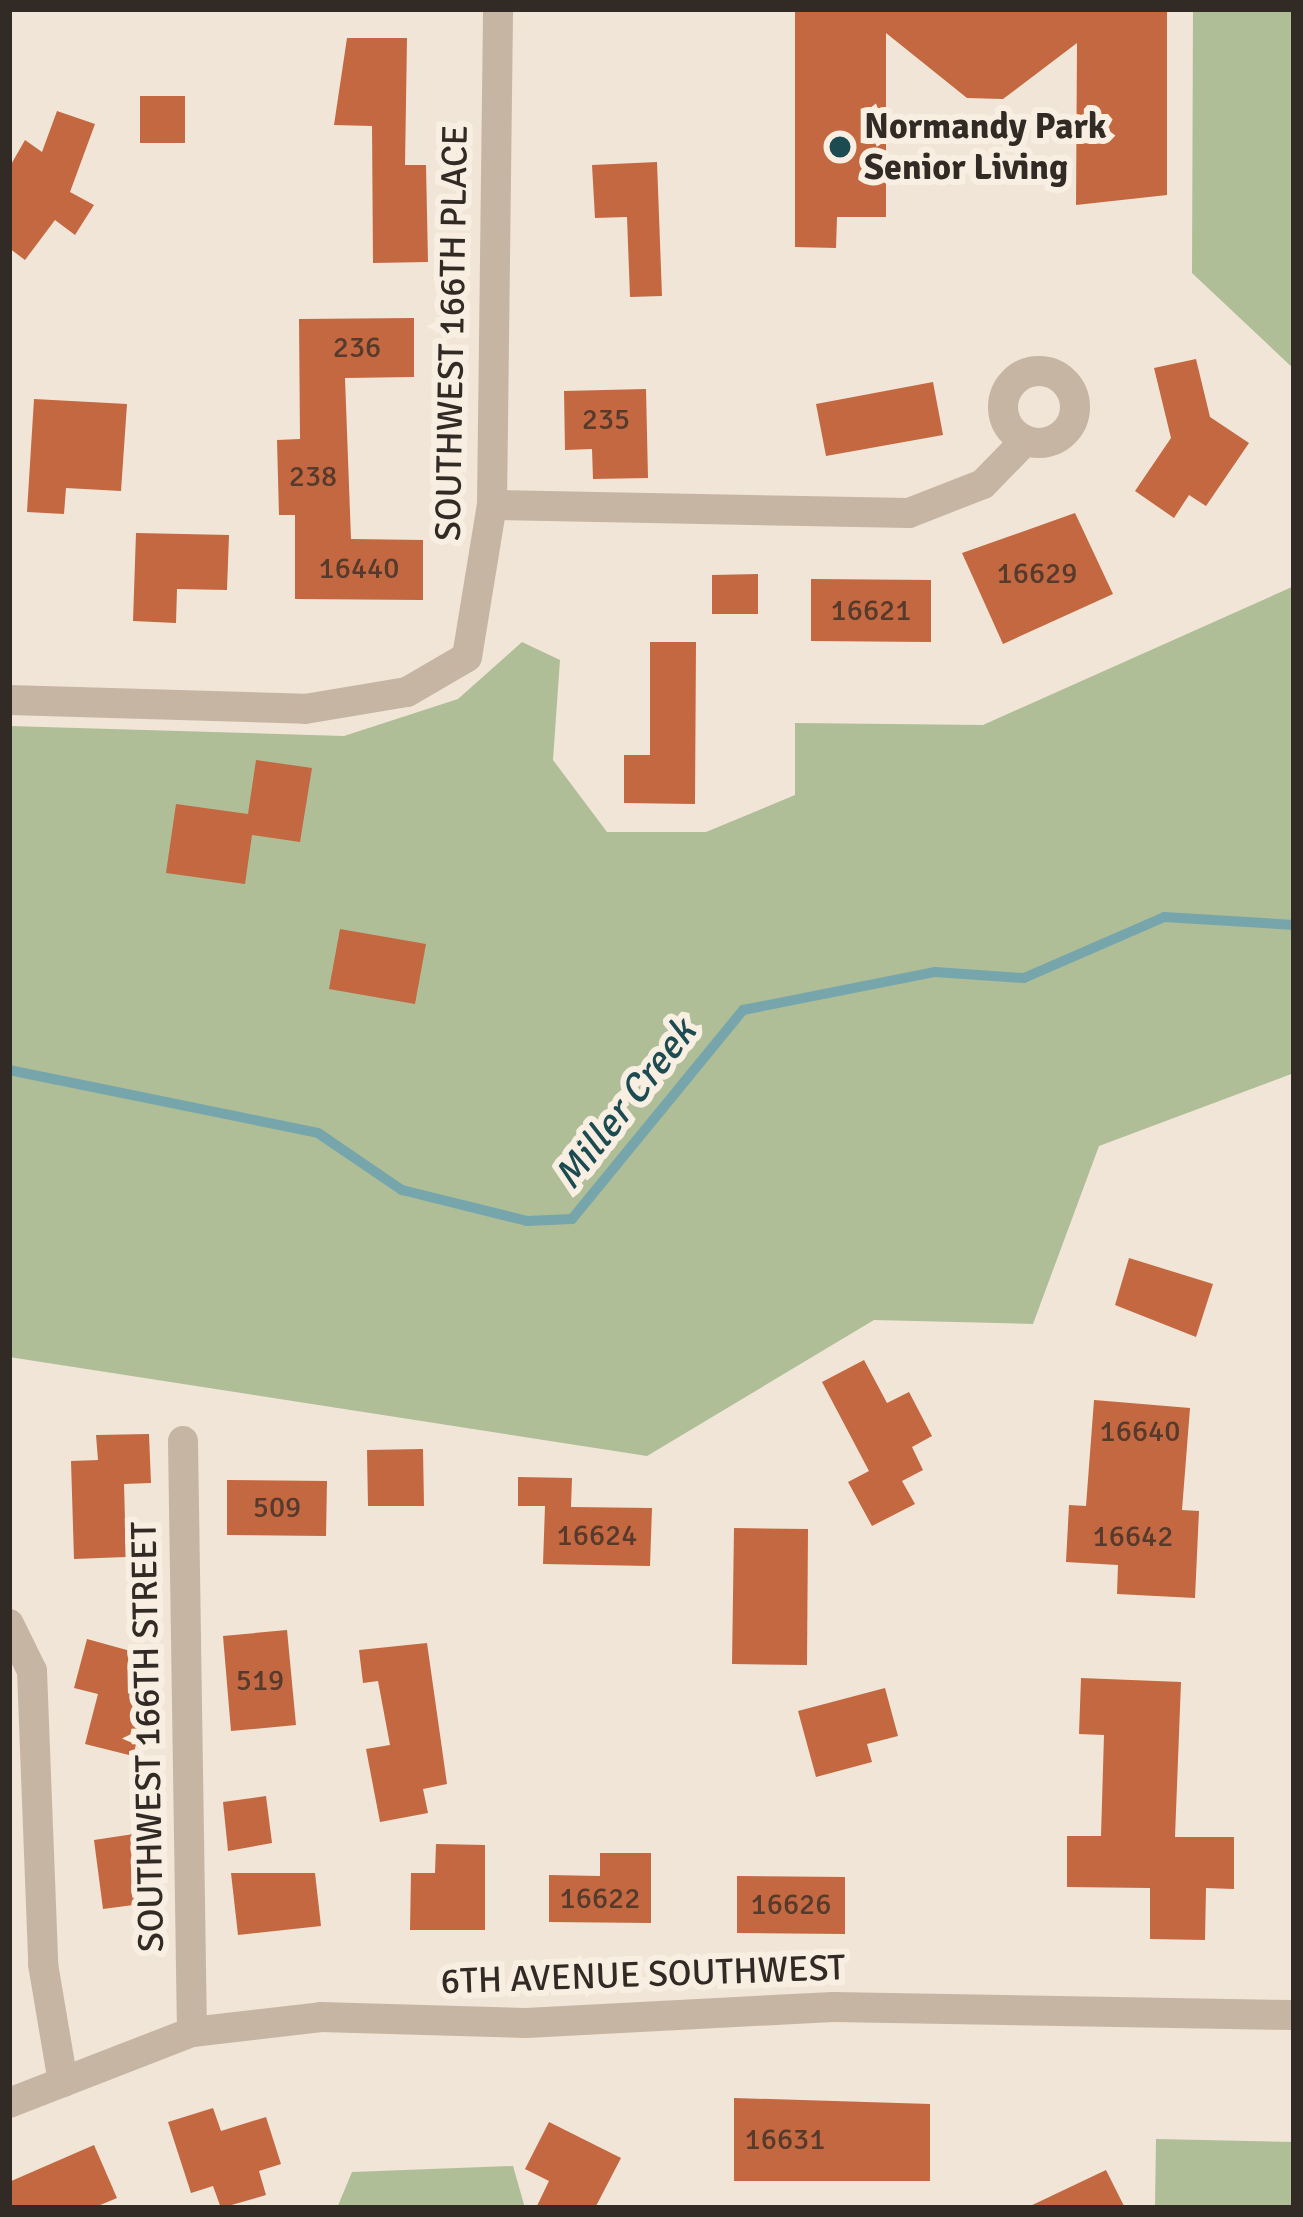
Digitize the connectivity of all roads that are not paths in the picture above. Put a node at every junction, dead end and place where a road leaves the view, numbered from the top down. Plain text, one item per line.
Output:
1 (498, 9) edge
2 (1025, 441) dead end
3 (492, 505) junction
4 (9, 700) edge
5 (183, 1441) dead end
6 (9, 1624) edge
7 (1294, 2014) edge
8 (192, 2032) junction
9 (63, 2082) junction
10 (9, 2103) edge

1 - 3 street, SOUTHWEST 166TH PLACE
2 - 3 street
3 - 4 street, SOUTHWEST 166TH PLACE
5 - 8 street, SOUTHWEST 166TH STREET
6 - 9 street
7 - 8 street, 6TH AVENUE SOUTHWEST
8 - 9 street, 6TH AVENUE SOUTHWEST
9 - 10 street, 6TH AVENUE SOUTHWEST

